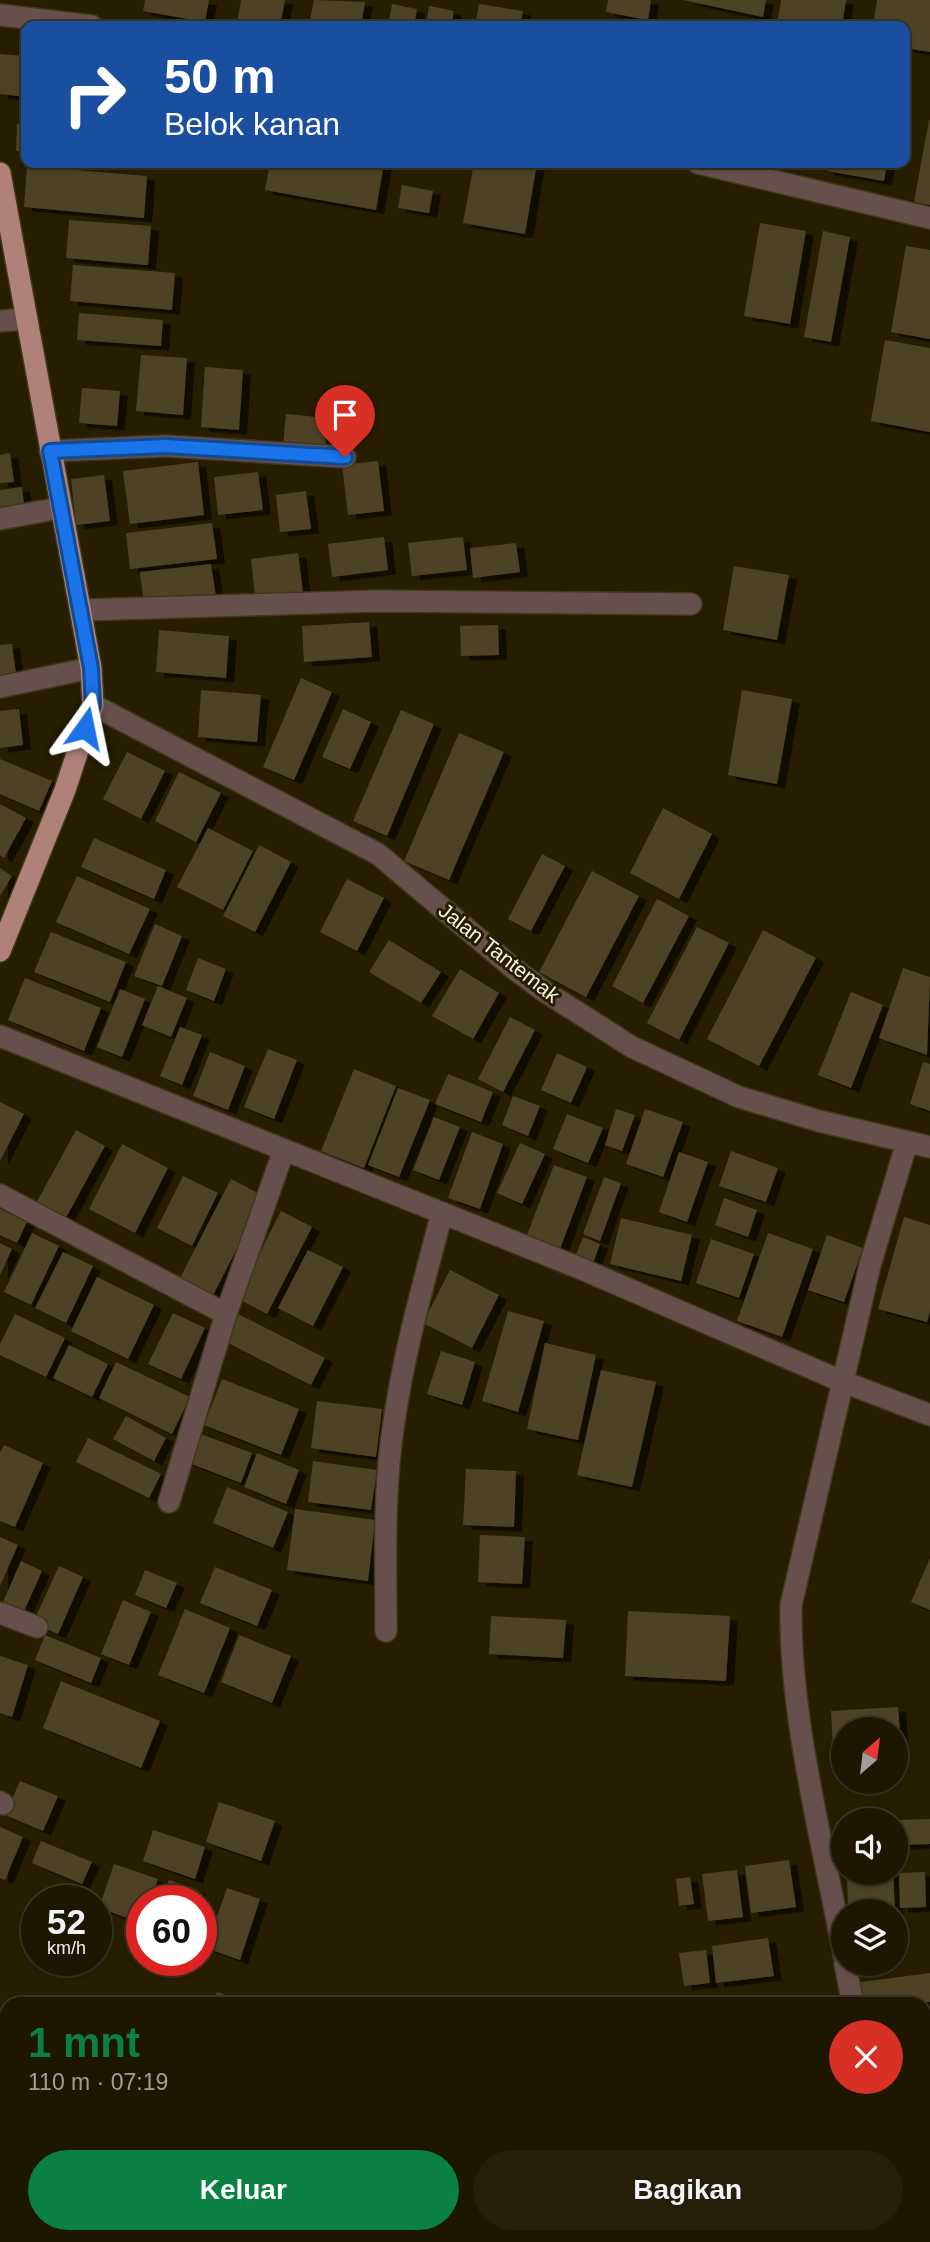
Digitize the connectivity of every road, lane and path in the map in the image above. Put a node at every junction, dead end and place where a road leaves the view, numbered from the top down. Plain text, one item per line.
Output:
1 (0, 15) edge
2 (50, 21) edge
3 (719, 168) edge
4 (0, 173) edge
5 (930, 218) edge
6 (26, 319) junction
7 (0, 321) edge
8 (50, 451) junction
9 (345, 457) dead end
10 (60, 509) junction
11 (0, 519) edge
12 (691, 604) dead end
13 (81, 610) junction
14 (91, 668) junction
15 (0, 687) edge
16 (93, 705) junction
17 (0, 951) edge
18 (0, 1036) edge
19 (907, 1142) junction
20 (930, 1147) edge
21 (284, 1150) junction
22 (0, 1195) edge
23 (442, 1213) junction
24 (226, 1314) junction
25 (841, 1381) junction
26 (930, 1415) edge
27 (169, 1502) dead end
28 (0, 1613) edge
29 (37, 1627) dead end
30 (386, 1631) dead end
31 (834, 1899) edge
32 (847, 1976) edge
33 (851, 1997) edge

1 - 2 street
3 - 5 street
4 - 6 main road
6 - 7 street
6 - 8 main road
8 - 9 street
8 - 10 main road
10 - 11 street
10 - 13 main road
12 - 13 street
13 - 14 main road
14 - 15 street
14 - 16 main road
16 - 17 main road
16 - 19 street, Jalan Tantemak
18 - 21 street
19 - 20 street, Jalan Tantemak
19 - 25 street
21 - 23 street
21 - 24 street
22 - 24 street
23 - 25 street
23 - 30 street
24 - 27 street
25 - 26 street
25 - 31 street
28 - 29 street
32 - 33 street

